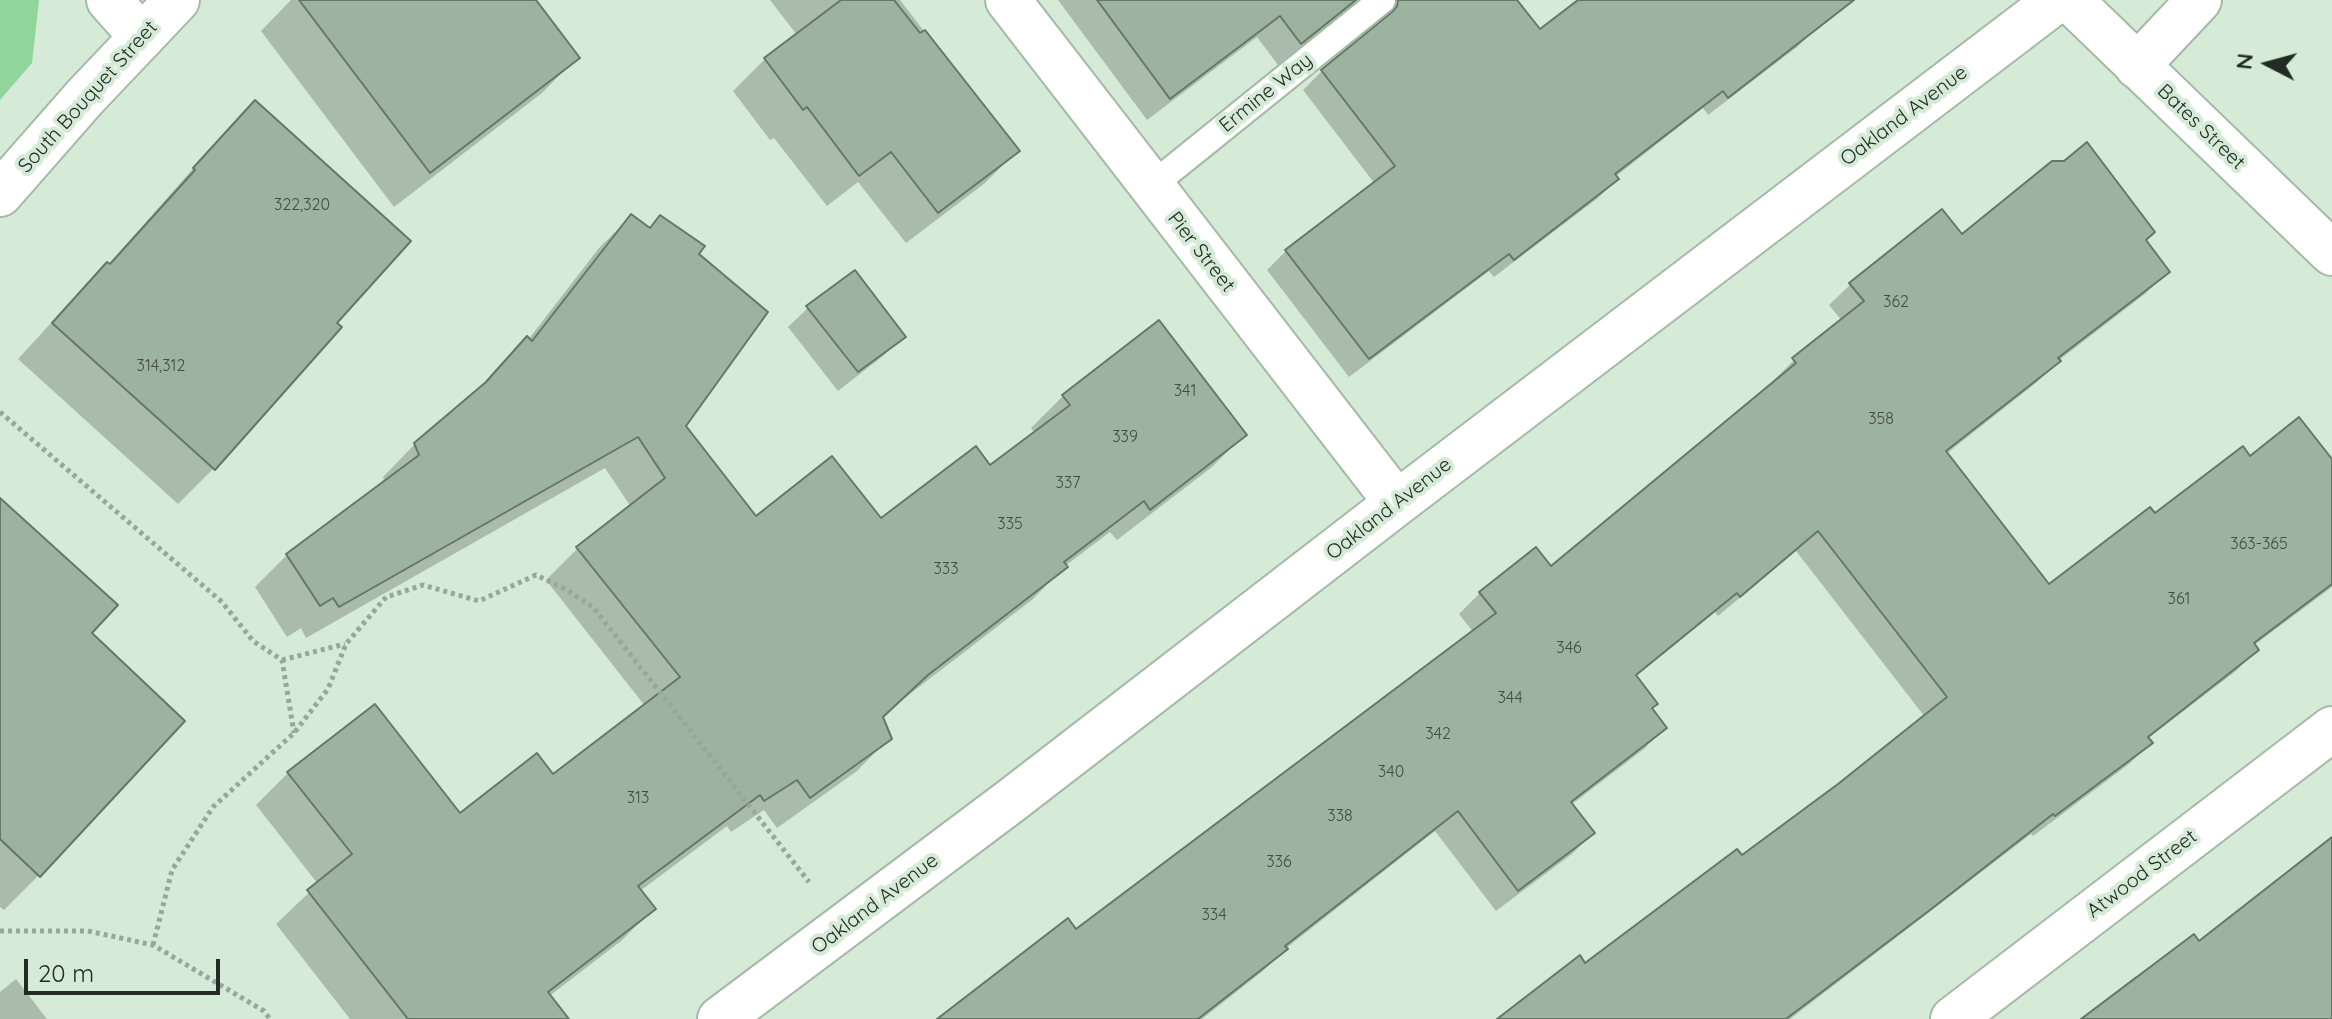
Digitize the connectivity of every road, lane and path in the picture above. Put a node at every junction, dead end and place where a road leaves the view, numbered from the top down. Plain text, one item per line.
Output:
1 (109, 0) edge
2 (177, 0) edge
3 (1008, 0) edge
4 (1382, 0) edge
5 (2057, 0) edge
6 (2070, 0) edge
7 (2199, 0) edge
8 (142, 37) junction
9 (2137, 66) junction
10 (1150, 187) junction
11 (0, 194) edge
12 (2332, 253) edge
13 (0, 412) edge
14 (1397, 503) junction
15 (346, 644) junction
16 (282, 660) junction
17 (2332, 729) edge
18 (294, 733) junction
19 (0, 923) edge
20 (843, 928) junction
21 (2, 931) edge
22 (153, 945) junction
23 (270, 1019) edge
24 (720, 1019) edge
25 (1953, 1019) edge

1 - 8 street
2 - 8 street, South Bouquet Street
3 - 10 street, Pier Street
4 - 10 lane, Ermine Way
5 - 14 street, Oakland Avenue
6 - 9 street, Bates Street
7 - 9 street
8 - 11 street, South Bouquet Street
9 - 12 street, Bates Street
10 - 14 street, Pier Street
13 - 16 path
14 - 20 street, Oakland Avenue
15 - 16 path
15 - 18 path
15 - 20 path
16 - 18 path
17 - 25 street, Atwood Street
18 - 22 path
19 - 21 path
20 - 24 street, Oakland Avenue
21 - 22 path
22 - 23 path

